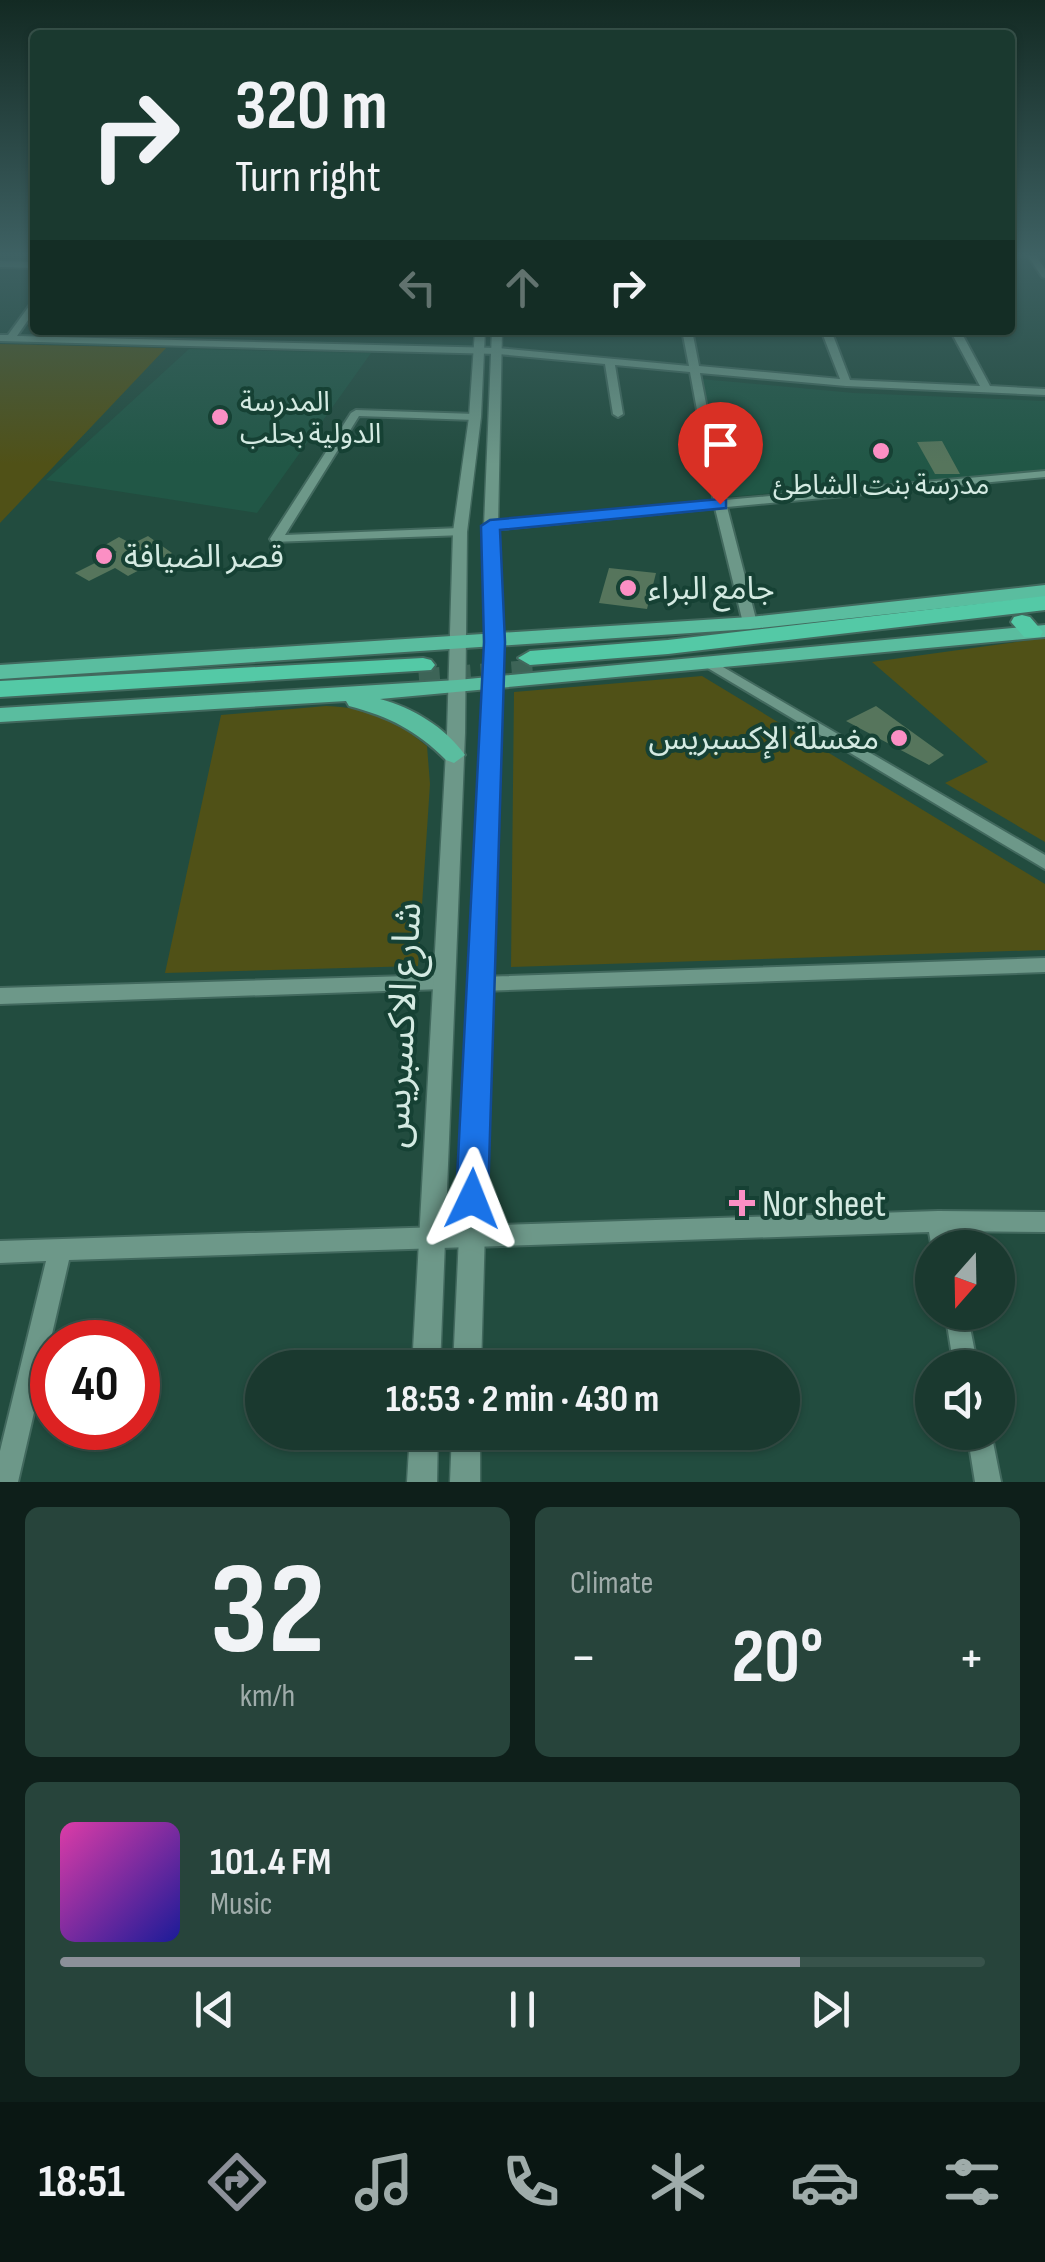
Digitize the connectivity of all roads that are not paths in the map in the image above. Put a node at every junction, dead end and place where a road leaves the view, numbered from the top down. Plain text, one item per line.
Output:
1 (93, 335) edge
2 (214, 335) edge
3 (333, 335) edge
4 (480, 335) edge
5 (497, 335) edge
6 (688, 335) edge
7 (828, 335) edge
8 (958, 335) edge
9 (5, 338) edge
10 (211, 346) junction
11 (331, 347) junction
12 (478, 351) junction
13 (498, 351) junction
14 (609, 362) junction
15 (694, 369) junction
16 (846, 383) junction
17 (987, 390) junction
18 (1045, 392) edge
19 (618, 414) dead end
20 (475, 417) junction
21 (1045, 474) edge
22 (720, 504) junction
23 (490, 526) junction
24 (460, 532) junction
25 (1045, 591) edge
26 (1045, 603) edge
27 (1026, 618) edge
28 (750, 623) junction
29 (494, 642) junction
30 (459, 644) junction
31 (534, 664) tunnel mouth
32 (711, 664) junction
33 (0, 672) edge
34 (492, 684) junction
35 (457, 687) junction
36 (0, 689) edge
37 (304, 696) junction
38 (0, 704) edge
39 (0, 715) edge
40 (454, 756) junction
41 (1045, 863) edge
42 (1045, 965) edge
43 (443, 982) junction
44 (481, 984) junction
45 (0, 996) edge
46 (938, 1221) junction
47 (1045, 1222) edge
48 (940, 1230) edge
49 (470, 1235) junction
50 (430, 1236) junction
51 (60, 1250) junction
52 (0, 1252) edge
53 (427, 1350) edge
54 (467, 1350) edge
55 (423, 1450) edge
56 (466, 1450) edge
57 (982, 1450) edge
58 (6, 1482) edge
59 (422, 1482) edge
60 (465, 1482) edge
61 (988, 1482) edge

1 - 9 street
1 - 10 street
2 - 10 street
3 - 11 street
4 - 12 street, شارع الاكسبريس
5 - 13 street
6 - 15 street
7 - 16 street
8 - 17 street
10 - 11 street
11 - 12 street
12 - 13 street
12 - 20 street, شارع الاكسبريس
13 - 14 street
13 - 23 street
14 - 15 street
14 - 19 street
15 - 16 street
15 - 22 street
16 - 17 street
17 - 18 street
20 - 24 street, شارع الاكسبريس
20 - 24 street
21 - 22 street
22 - 23 street
22 - 28 street
23 - 29 street
24 - 30 street, شارع الاكسبريس
25 - 27 main road
26 - 27 highway
27 - 28 main road
27 - 31 highway
27 - 32 main road
28 - 29 main road
29 - 30 main road
29 - 34 street
30 - 33 main road
30 - 35 street, شارع الاكسبريس
32 - 34 main road
32 - 41 street
34 - 35 main road
34 - 44 street
35 - 37 main road
35 - 40 street, شارع الاكسبريس
36 - 38 highway
37 - 39 main road
37 - 40 main road
40 - 43 street, شارع الاكسبريس
42 - 44 street
43 - 45 street
43 - 50 street, شارع الاكسبريس
44 - 49 street
46 - 47 street
46 - 48 street
46 - 49 street
49 - 50 street
49 - 54 street
50 - 51 street
50 - 53 street, شارع الاكسبريس
51 - 52 street
51 - 58 street
55 - 59 street
56 - 60 street
57 - 61 street

